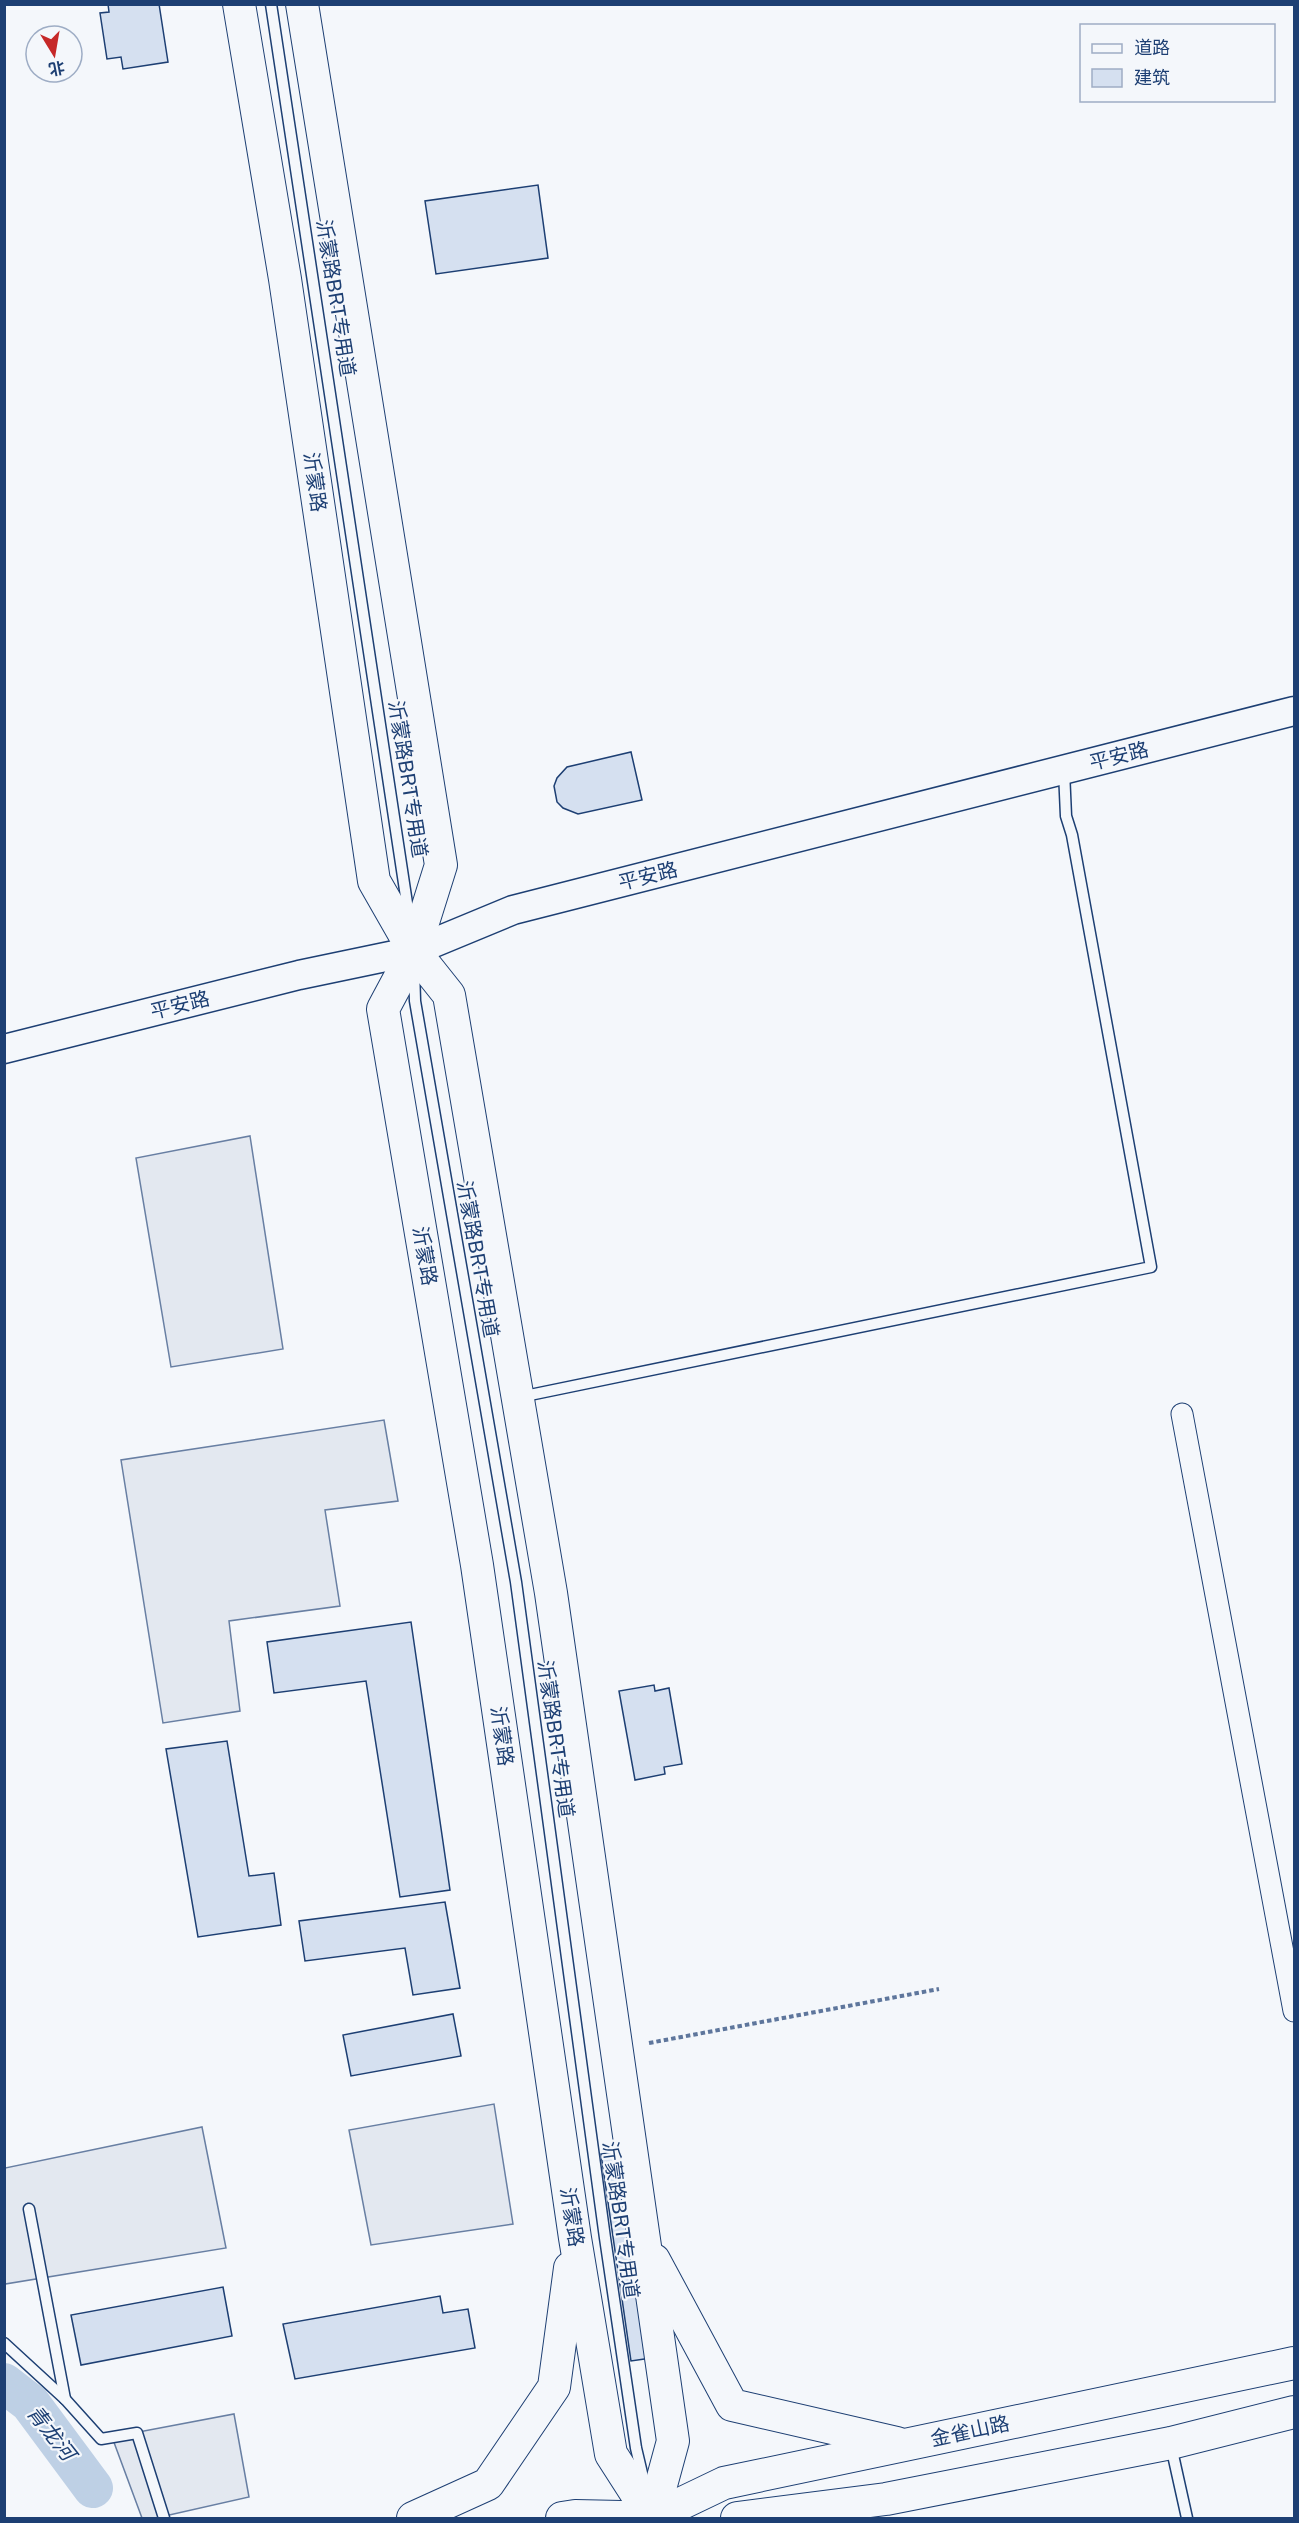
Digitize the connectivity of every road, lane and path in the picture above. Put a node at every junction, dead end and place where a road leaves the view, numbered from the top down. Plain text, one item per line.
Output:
1 (239, 4) edge
2 (271, 4) edge
3 (302, 4) edge
4 (1294, 711) edge
5 (1064, 770) junction
6 (414, 951) junction
7 (4, 1049) edge
8 (519, 1398) junction
9 (1182, 1414) dead end
10 (939, 1989) dead end
11 (1294, 2012) edge
12 (649, 2043) dead end
13 (29, 2209) dead end
14 (575, 2238) junction
15 (644, 2242) junction
16 (4, 2343) edge
17 (1294, 2363) edge
18 (65, 2399) junction
19 (1294, 2412) edge
20 (1171, 2443) junction
21 (906, 2445) junction
22 (886, 2499) junction
23 (164, 2518) edge
24 (413, 2518) edge
25 (562, 2518) edge
26 (652, 2518) edge
27 (686, 2518) edge
28 (737, 2518) edge
29 (861, 2518) edge
30 (1187, 2518) edge

1 - 6 main road, 沂蒙路
2 - 6 lane, 沂蒙路BRT专用道
3 - 6 main road, 沂蒙路
4 - 5 main road, 平安路
5 - 6 main road, 平安路
5 - 8 lane
6 - 7 main road, 平安路
6 - 8 main road, 沂蒙路
6 - 14 main road, 沂蒙路
6 - 26 lane, 沂蒙路BRT专用道
8 - 15 main road, 沂蒙路
9 - 11 street
10 - 12 path
13 - 18 lane
14 - 24 main road
14 - 26 main road, 沂蒙路
15 - 21 main road
15 - 26 main road, 沂蒙路
16 - 18 lane
17 - 21 main road, 金雀山路
18 - 23 lane
19 - 20 main road
20 - 22 main road
20 - 30 lane
21 - 26 main road, 金雀山路
22 - 28 main road
22 - 29 main road
25 - 26 main road, 金雀山路
26 - 27 main road, 金雀山路

